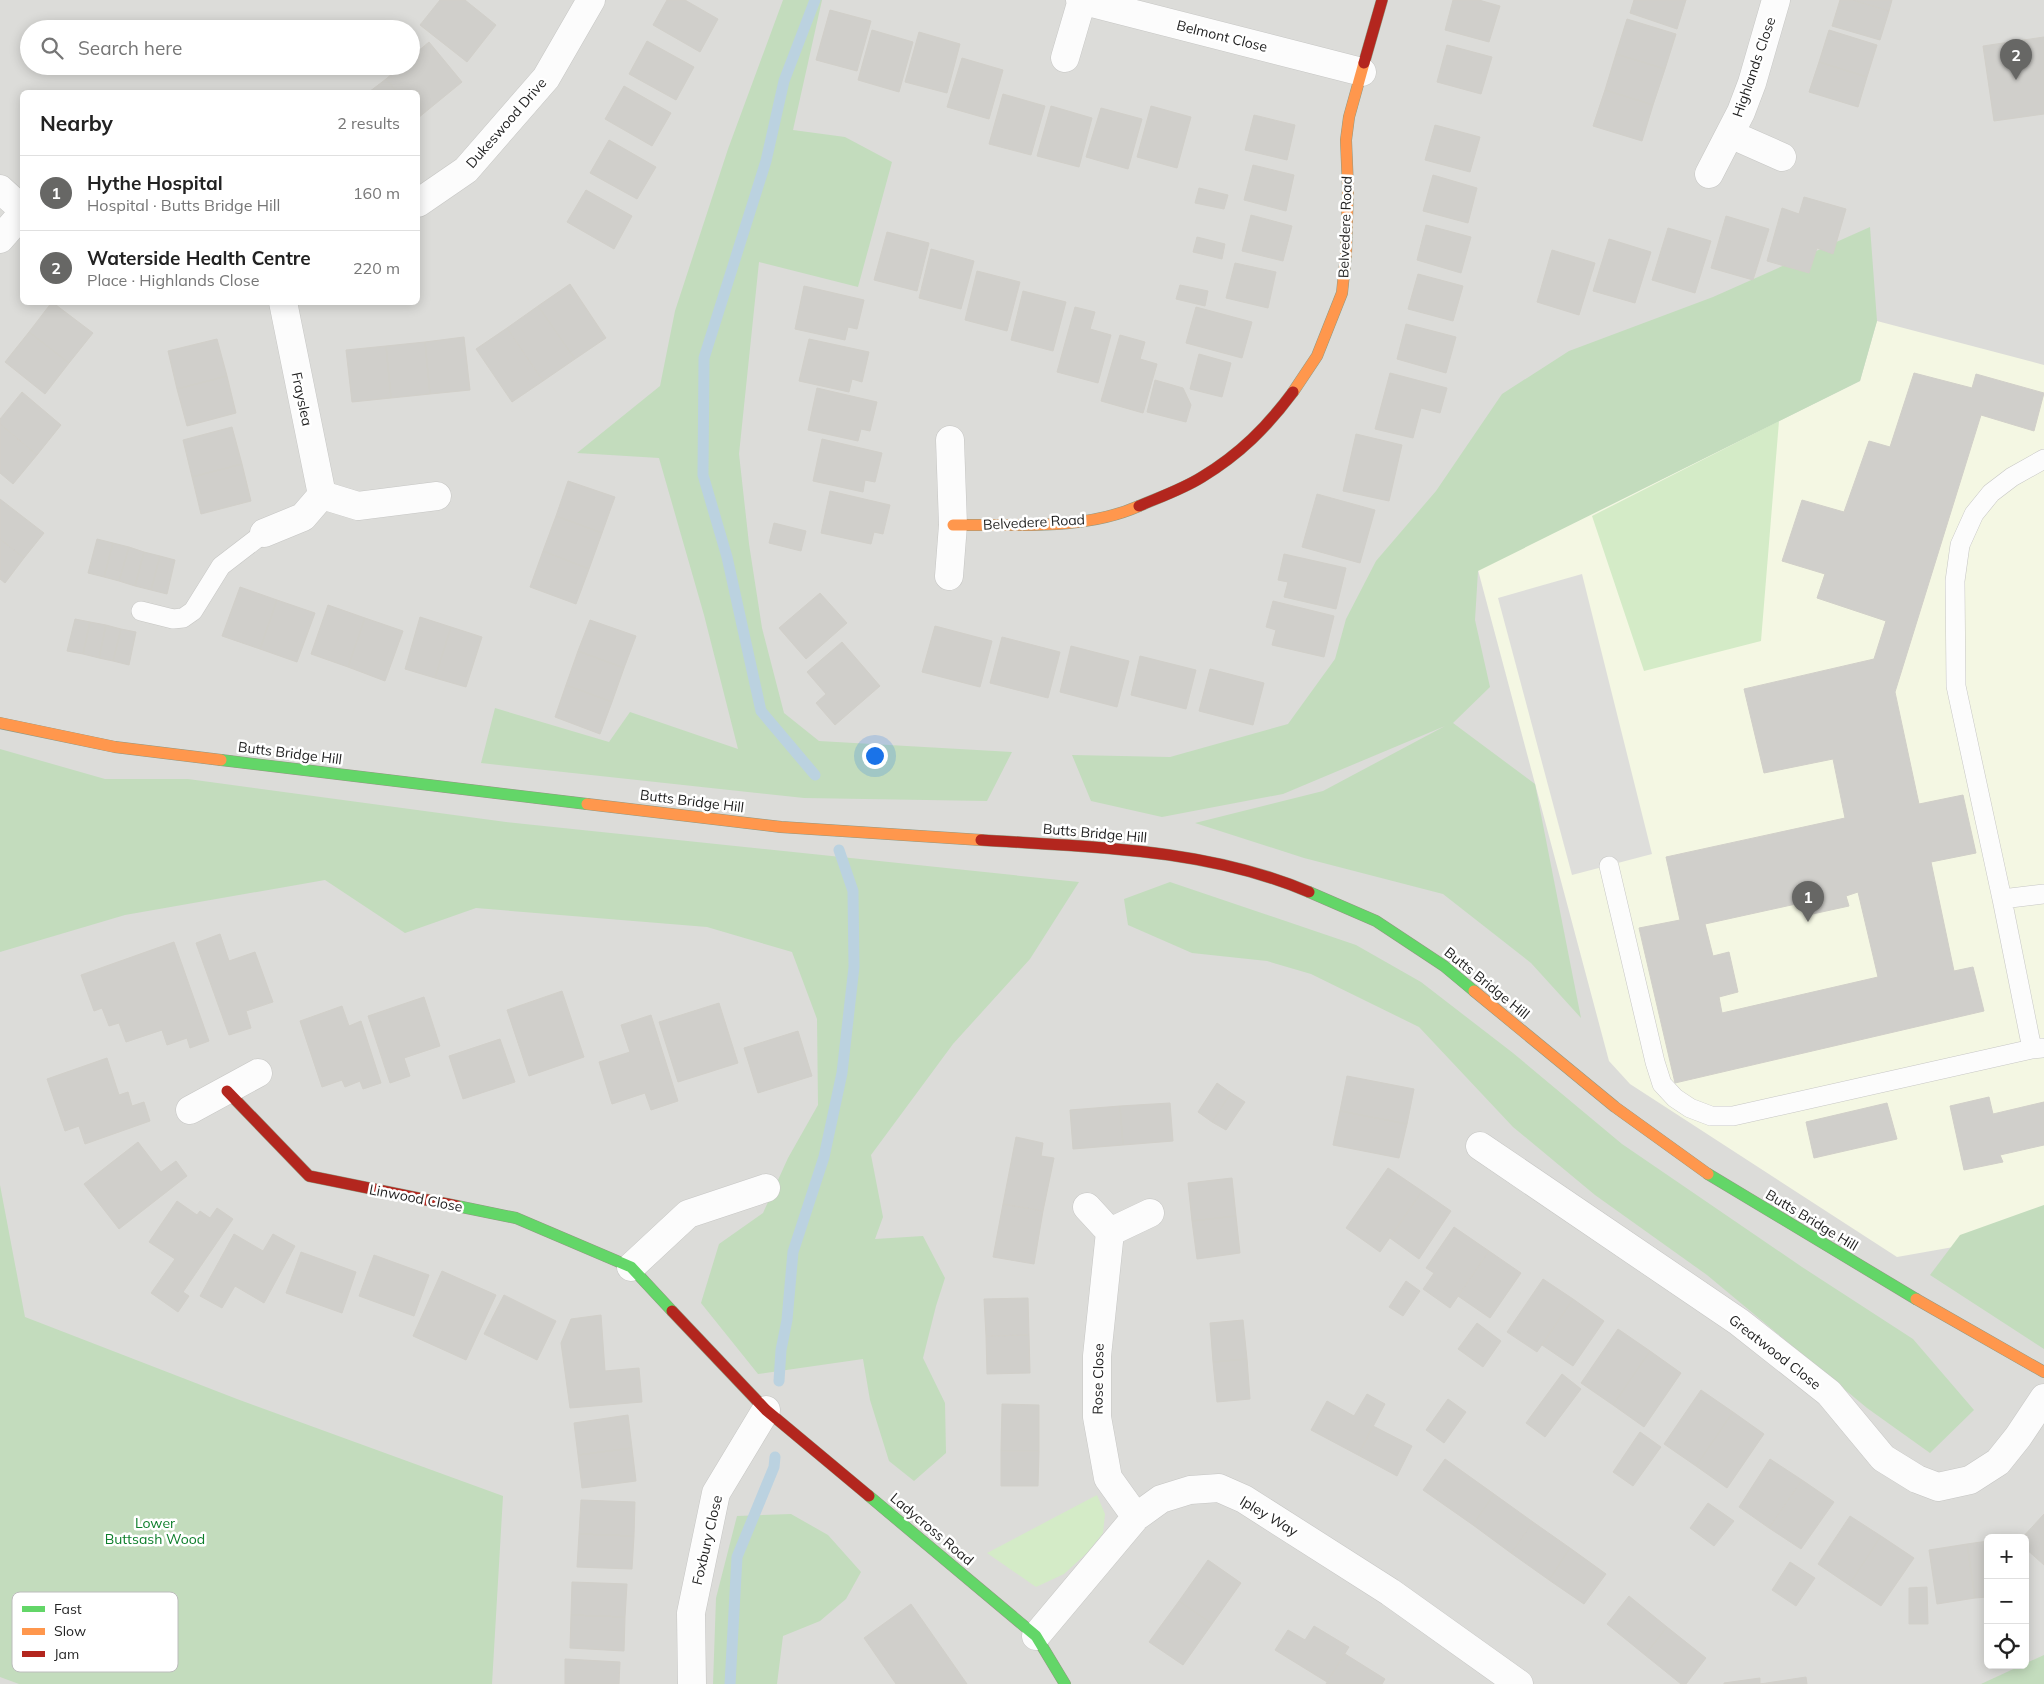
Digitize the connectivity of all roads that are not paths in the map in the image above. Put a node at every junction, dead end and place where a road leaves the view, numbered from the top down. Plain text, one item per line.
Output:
1 (591, 0) edge
2 (1081, 0) edge
3 (1382, 0) edge
4 (1776, 0) edge
5 (1065, 58) dead end
6 (1362, 72) junction
7 (1730, 134) junction
8 (1782, 157) dead end
9 (1709, 174) dead end
10 (0, 189) edge
11 (420, 202) edge
12 (20, 207) edge
13 (20, 216) edge
14 (0, 239) edge
15 (284, 305) edge
16 (950, 440) dead end
17 (2044, 459) edge
18 (322, 495) junction
19 (437, 496) dead end
20 (953, 525) junction
21 (264, 533) joint
22 (949, 576) dead end
23 (141, 611) dead end
24 (0, 723) edge
25 (1609, 866) dead end
26 (2044, 894) edge
27 (2002, 899) junction
28 (2038, 1048) edge
29 (258, 1073) dead end
30 (227, 1091) junction
31 (190, 1110) dead end
32 (1480, 1146) dead end
33 (766, 1188) dead end
34 (1086, 1207) dead end
35 (1150, 1213) dead end
36 (1110, 1232) junction
37 (631, 1267) junction
38 (2044, 1372) edge
39 (2044, 1398) edge
40 (766, 1410) junction
41 (1136, 1517) junction
42 (1036, 1636) junction
43 (692, 1684) edge
44 (1065, 1684) edge
45 (1519, 1684) edge

1 - 11 street, Dukeswood Drive
2 - 5 street, Belmont Close
2 - 6 street, Belmont Close
3 - 6 street, Belvedere Road
4 - 7 street, Highlands Close
6 - 20 street, Belvedere Road
7 - 8 street, Highlands Close
7 - 9 street, Highlands Close
10 - 12 street
13 - 14 street
15 - 18 street, Frayslea
16 - 20 street
17 - 27 lane
18 - 19 street
18 - 21 street
20 - 22 street
21 - 23 lane
24 - 38 street, Butts Bridge Hill
25 - 28 lane
26 - 27 lane
27 - 28 lane
29 - 30 street
30 - 31 street
30 - 37 street, Linwood Close
32 - 39 street, Greatwood Close
33 - 37 street
34 - 36 street
35 - 36 street
36 - 41 street, Rose Close
37 - 40 street, Linwood Close
40 - 42 street, Ladycross Road
40 - 43 street, Foxbury Close
41 - 42 street, Ipley Way
41 - 45 street, Ipley Way
42 - 44 street, Ladycross Road

